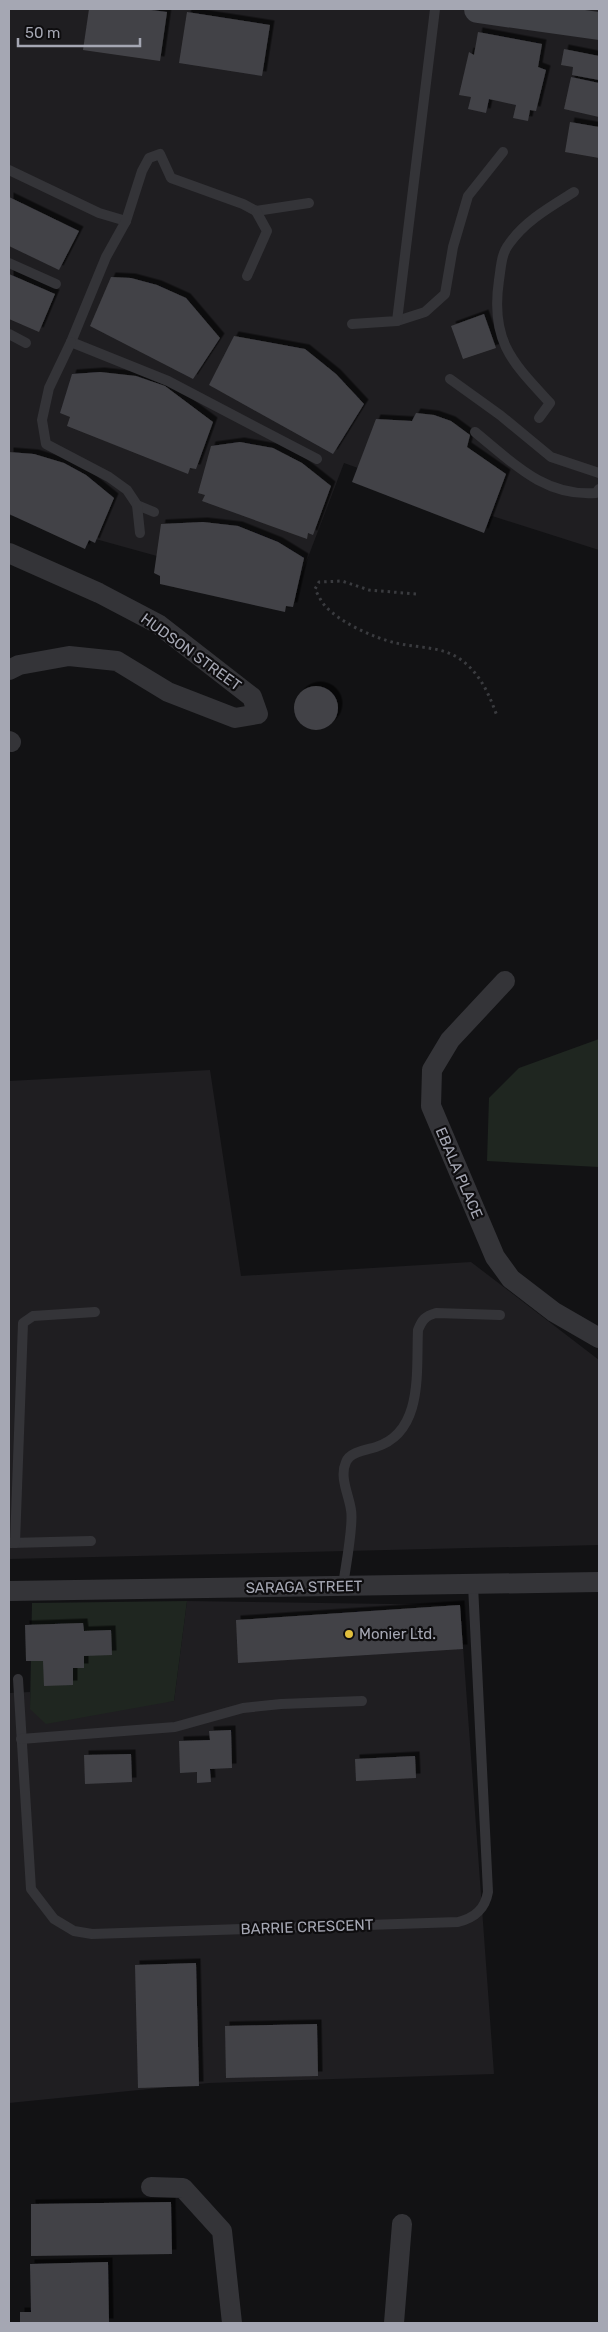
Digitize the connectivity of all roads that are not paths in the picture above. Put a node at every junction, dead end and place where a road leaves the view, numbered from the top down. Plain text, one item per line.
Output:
1 (435, 9) edge
2 (478, 9) edge
3 (599, 26) edge
4 (503, 152) dead end
5 (9, 170) edge
6 (574, 192) dead end
7 (309, 203) dead end
8 (256, 211) junction
9 (126, 221) junction
10 (9, 263) edge
11 (247, 276) dead end
12 (56, 284) dead end
13 (397, 321) junction
14 (352, 324) dead end
15 (9, 334) edge
16 (72, 342) junction
17 (26, 343) dead end
18 (450, 379) dead end
19 (538, 418) dead end
20 (475, 432) dead end
21 (317, 459) dead end
22 (599, 473) edge
23 (599, 488) edge
24 (137, 505) junction
25 (154, 512) dead end
26 (140, 533) dead end
27 (9, 553) edge
28 (9, 670) edge
29 (505, 981) dead end
30 (95, 1312) dead end
31 (500, 1315) dead end
32 (599, 1338) edge
33 (91, 1541) dead end
34 (12, 1543) edge
35 (599, 1582) edge
36 (473, 1585) junction
37 (343, 1586) junction
38 (9, 1591) edge
39 (18, 1679) dead end
40 (362, 1701) dead end
41 (20, 1739) junction
42 (151, 2187) dead end
43 (402, 2224) dead end
44 (232, 2323) edge
45 (394, 2323) edge

1 - 13 lane
2 - 3 street
4 - 13 lane
5 - 9 lane
6 - 19 lane
7 - 8 lane
8 - 9 lane
8 - 11 lane
9 - 16 lane
10 - 12 lane
13 - 14 lane
15 - 17 lane
16 - 21 lane
16 - 24 lane
18 - 22 lane
20 - 23 lane
24 - 25 lane
24 - 26 lane
27 - 28 street, HUDSON STREET
29 - 32 street, EBALA PLACE
30 - 34 lane
31 - 37 lane
33 - 34 lane
35 - 36 street, SARAGA STREET
36 - 37 street, SARAGA STREET
36 - 41 lane, BARRIE CRESCENT
37 - 38 street, SARAGA STREET
39 - 41 lane, BARRIE CRESCENT
40 - 41 lane
42 - 44 street
43 - 45 street

